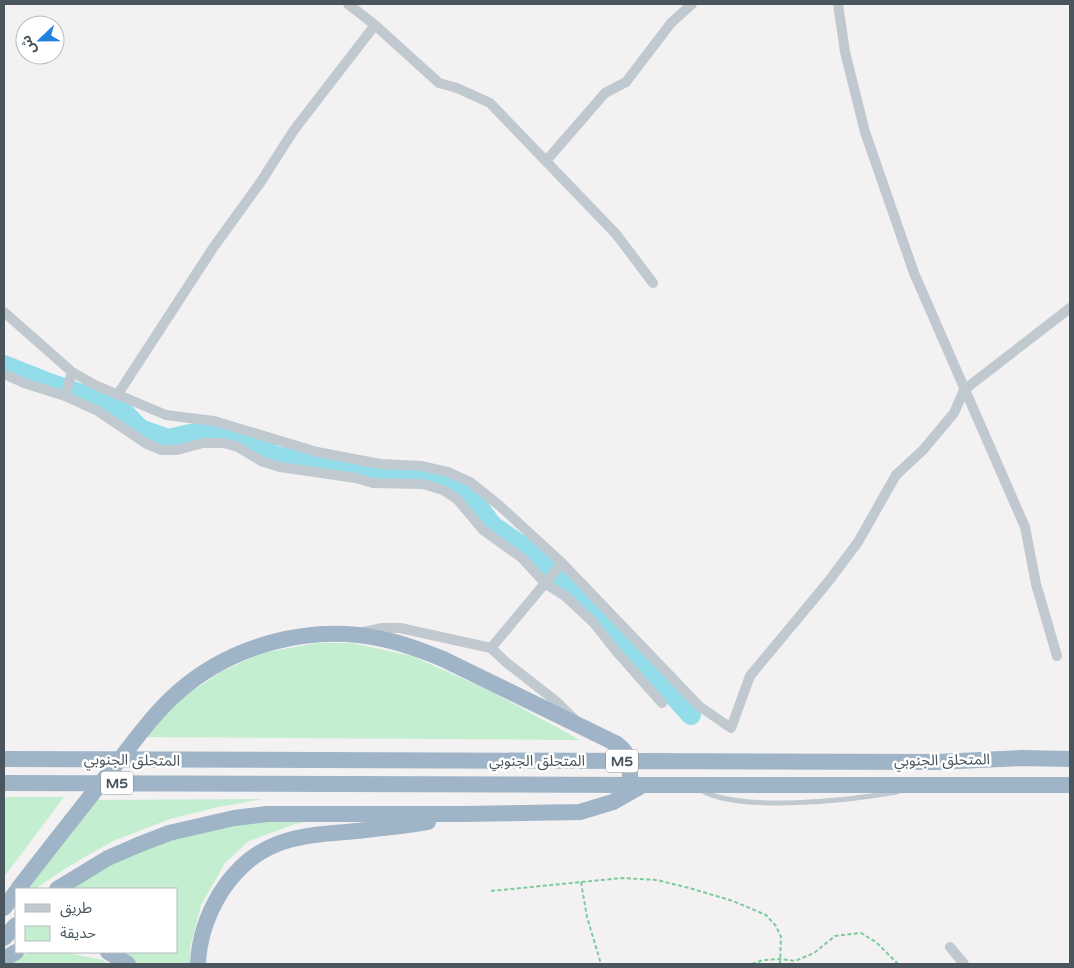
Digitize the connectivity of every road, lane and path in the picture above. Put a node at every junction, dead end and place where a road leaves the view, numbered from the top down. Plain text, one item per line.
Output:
1 (348, 4) edge
2 (692, 4) edge
3 (838, 4) edge
4 (375, 25) junction
5 (546, 161) junction
6 (653, 282) dead end
7 (1070, 308) edge
8 (4, 312) edge
9 (72, 372) junction
10 (4, 374) edge
11 (964, 390) junction
12 (118, 394) junction
13 (65, 396) junction
14 (562, 563) junction
15 (546, 584) junction
16 (355, 635) junction
17 (492, 648) junction
18 (1057, 656) dead end
19 (662, 703) dead end
20 (580, 727) junction
21 (4, 758) edge
22 (1070, 759) edge
23 (630, 761) junction
24 (4, 783) edge
25 (1070, 784) edge
26 (636, 785) junction
27 (462, 814) junction
28 (581, 882) junction
29 (19, 888) edge
30 (60, 888) edge
31 (491, 892) dead end
32 (15, 893) edge
33 (4, 908) edge
34 (15, 926) edge
35 (4, 938) edge
36 (950, 947) dead end
37 (15, 953) edge
38 (110, 953) edge
39 (4, 959) edge
40 (781, 959) junction
41 (128, 964) edge
42 (198, 964) edge
43 (601, 964) edge
44 (752, 964) edge
45 (780, 964) edge
46 (898, 964) edge
47 (964, 964) edge

1 - 4 street
2 - 5 street
3 - 11 street
4 - 5 street
4 - 12 street
5 - 6 street
7 - 11 street
8 - 9 street
9 - 12 street
9 - 13 street
10 - 13 street
11 - 14 street
11 - 18 street
12 - 14 street
13 - 15 street
14 - 15 street
15 - 17 street
15 - 19 street
16 - 17 street
16 - 20 highway
16 - 29 highway
17 - 20 street
20 - 23 highway
21 - 23 highway, المتحلق الجنوبي / M5
22 - 23 highway, المتحلق الجنوبي / M5
23 - 26 highway
24 - 26 highway, المتحلق الجنوبي / M5
25 - 26 highway, المتحلق الجنوبي / M5
26 - 27 highway
27 - 30 highway
27 - 42 highway
28 - 31 path
28 - 40 path
28 - 43 path
32 - 33 highway
34 - 35 highway
36 - 47 street
37 - 39 highway
38 - 41 highway
40 - 44 path
40 - 45 path
40 - 46 path

